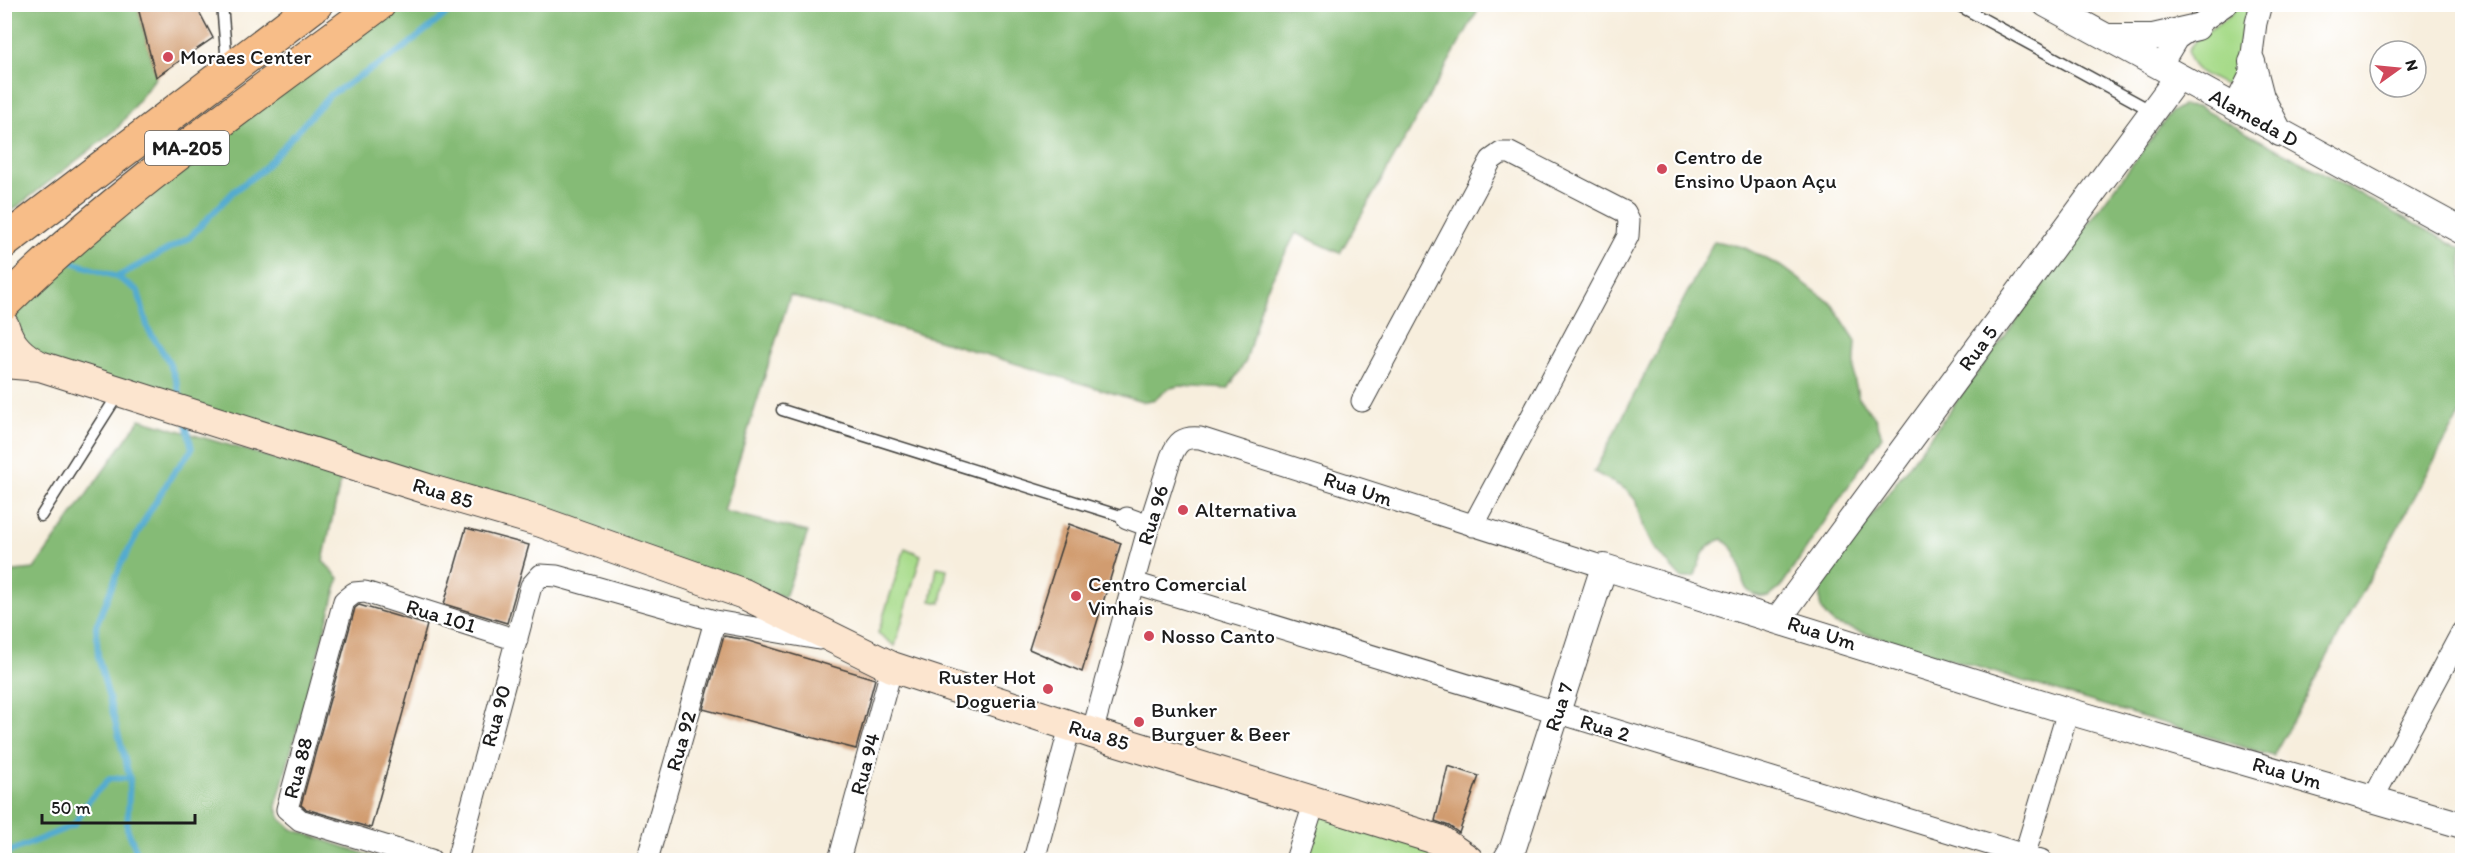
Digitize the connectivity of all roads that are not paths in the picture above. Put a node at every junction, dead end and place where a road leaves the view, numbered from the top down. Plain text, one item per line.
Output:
1 (222, 4) edge
2 (316, 4) edge
3 (379, 4) edge
4 (1956, 4) edge
5 (2046, 4) edge
6 (2227, 4) edge
7 (2261, 4) edge
8 (2197, 27) junction
9 (2106, 37) junction
10 (2252, 62) junction
11 (228, 72) junction
12 (2169, 72) junction
13 (2234, 107) junction
14 (2152, 111) junction
15 (2280, 133) junction
16 (2463, 231) edge
17 (4, 242) edge
18 (4, 303) edge
19 (4, 326) edge
20 (4, 363) edge
21 (40, 366) junction
22 (120, 392) junction
23 (1362, 401) dead end
24 (782, 410) dead end
25 (1183, 439) joint
26 (41, 516) dead end
27 (1127, 518) joint
28 (1149, 526) junction
29 (1473, 526) junction
30 (1604, 567) junction
31 (541, 575) joint
32 (1134, 583) junction
33 (365, 592) joint
34 (1778, 619) junction
35 (715, 621) junction
36 (2463, 632) edge
37 (517, 640) junction
38 (837, 642) junction
39 (892, 667) junction
40 (2068, 711) junction
41 (1557, 714) junction
42 (1081, 730) junction
43 (2373, 798) junction
44 (1314, 801) junction
45 (2463, 825) edge
46 (1510, 854) edge
47 (1466, 858) edge
48 (2030, 859) edge
49 (431, 861) edge
50 (457, 861) edge
51 (647, 861) edge
52 (839, 861) edge
53 (1034, 861) edge
54 (1296, 861) edge

1 - 11 lane
2 - 11 main road, MA-205
3 - 18 main road, MA-205
4 - 14 lane
5 - 9 street, Alameda D
6 - 8 street
7 - 10 street
8 - 9 street
8 - 12 street
9 - 12 street, Alameda D
10 - 13 street
10 - 15 street
11 - 17 main road, MA-205
12 - 13 street, Alameda D
12 - 14 street, Rua 5
13 - 15 street, Alameda D
14 - 34 street, Rua 5
15 - 16 street, Alameda D
19 - 21 main road, Rua 85
20 - 21 main road, Rua 85
21 - 22 main road, Rua 85
22 - 26 lane
22 - 38 main road, Rua 85
23 - 29 street
24 - 27 lane
25 - 28 street, Rua 96
25 - 29 street, Rua Um
27 - 28 street
28 - 32 street, Rua 96
29 - 30 street, Rua Um
30 - 34 street, Rua Um
30 - 41 street, Rua 7
31 - 35 street, Rua 85
31 - 37 street, Rua 90
32 - 41 street, Rua 2
32 - 42 street, Rua 96
33 - 37 street, Rua 101
33 - 49 street, Rua 88
34 - 40 street, Rua Um
35 - 38 street, Rua 85
35 - 51 street, Rua 92
36 - 43 street
37 - 50 street, Rua 90
38 - 39 main road, Rua 85
39 - 42 main road, Rua 85
39 - 52 street, Rua 94
40 - 43 street, Rua Um
40 - 48 street
41 - 46 street, Rua 7
41 - 48 street, Rua 2
42 - 44 main road, Rua 85
42 - 53 street, Rua 96
43 - 45 street, Rua Um
44 - 47 main road, Rua 85
44 - 54 street
46 - 47 street, Rua 7

